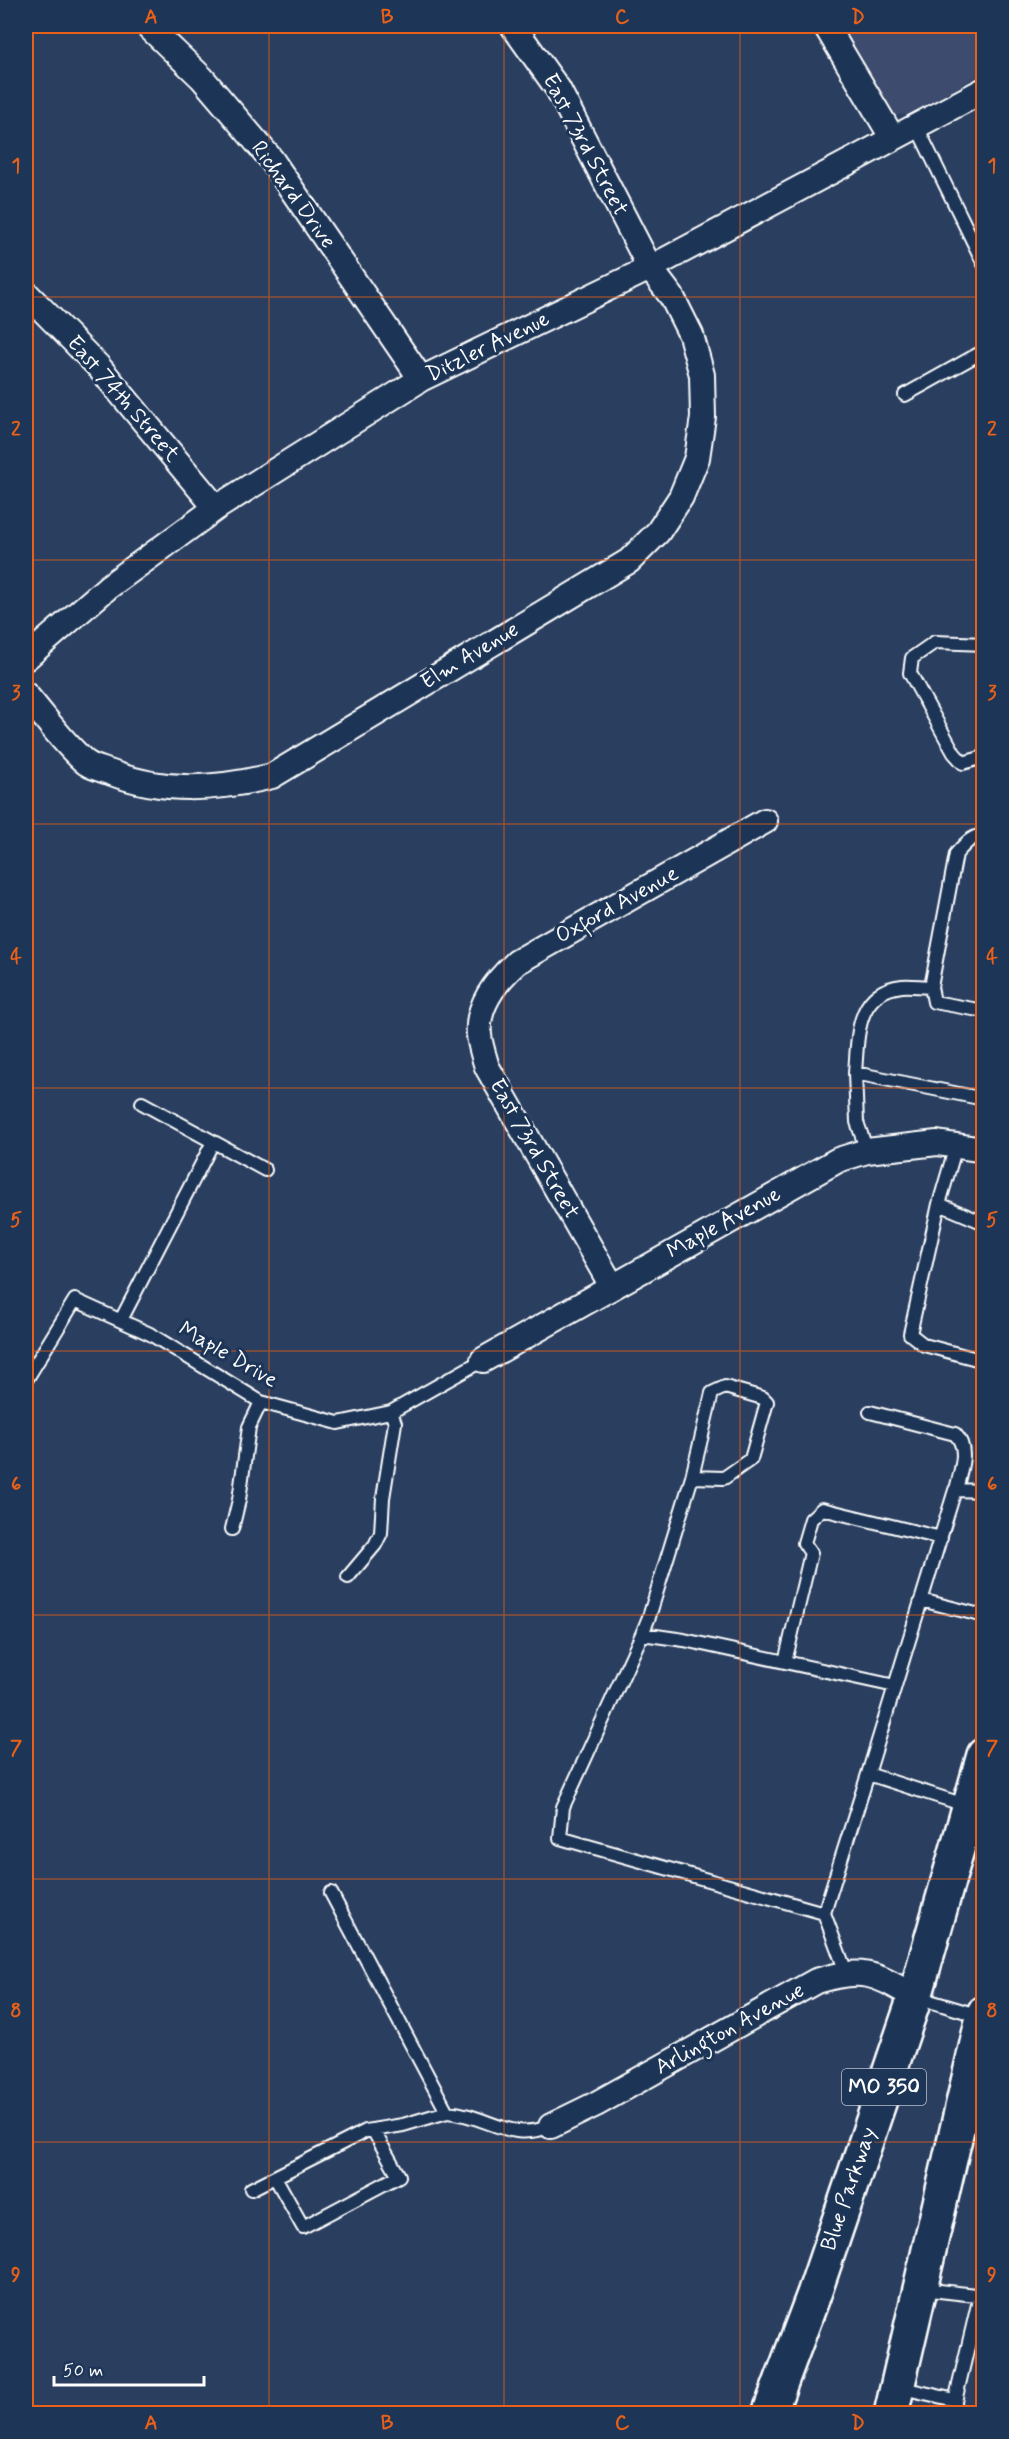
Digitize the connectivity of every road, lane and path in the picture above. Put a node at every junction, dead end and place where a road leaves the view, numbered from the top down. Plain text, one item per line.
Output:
1 (148, 26) edge
2 (513, 26) edge
3 (826, 26) edge
4 (984, 90) edge
5 (916, 125) junction
6 (892, 137) junction
7 (984, 264) edge
8 (650, 268) junction
9 (26, 293) edge
10 (984, 351) edge
11 (421, 379) junction
12 (905, 395) dead end
13 (216, 508) junction
14 (984, 644) edge
15 (26, 658) edge
16 (26, 695) edge
17 (984, 757) edge
18 (765, 821) dead end
19 (984, 835) edge
20 (931, 987) junction
21 (484, 1005) joint
22 (984, 1011) edge
23 (855, 1073) junction
24 (984, 1099) edge
25 (142, 1103) dead end
26 (213, 1142) junction
27 (956, 1146) junction
28 (984, 1150) edge
29 (867, 1151) junction
30 (265, 1170) dead end
31 (939, 1204) junction
32 (984, 1223) edge
33 (612, 1286) junction
34 (121, 1320) junction
35 (483, 1360) joint
36 (984, 1361) edge
37 (26, 1380) edge
38 (261, 1402) junction
39 (391, 1412) junction
40 (870, 1412) dead end
41 (692, 1477) junction
42 (956, 1490) junction
43 (984, 1491) edge
44 (232, 1529) dead end
45 (941, 1538) junction
46 (348, 1577) dead end
47 (921, 1600) junction
48 (984, 1616) edge
49 (642, 1635) junction
50 (785, 1662) junction
51 (895, 1686) junction
52 (984, 1755) edge
53 (868, 1774) junction
54 (970, 1806) junction
55 (331, 1893) dead end
56 (824, 1913) junction
57 (846, 1972) junction
58 (915, 1997) junction
59 (983, 2016) edge
60 (977, 2072) edge
61 (973, 2109) edge
62 (447, 2112) junction
63 (551, 2126) joint
64 (373, 2130) junction
65 (275, 2177) junction
66 (251, 2189) dead end
67 (920, 2288) junction
68 (982, 2296) edge
69 (894, 2400) edge
70 (956, 2400) junction
71 (769, 2414) edge
72 (952, 2414) edge

1 - 11 street, Richard Drive
2 - 8 street, East 73rd Street
3 - 6 street
4 - 5 street, Ditzler Avenue
5 - 6 street, Ditzler Avenue
5 - 7 lane
6 - 8 street, Ditzler Avenue
8 - 11 street, Ditzler Avenue
8 - 16 street, Elm Avenue
9 - 13 street, East 74th Street
10 - 12 lane
11 - 13 street, Ditzler Avenue
13 - 15 street, Ditzler Avenue
14 - 17 lane
18 - 21 street, Oxford Avenue
19 - 20 lane
20 - 22 lane
20 - 23 lane
21 - 33 street, East 73rd Street
23 - 24 lane
23 - 29 lane
25 - 26 lane
26 - 30 lane
26 - 34 lane
27 - 28 street, Maple Avenue
27 - 29 street, Maple Avenue
27 - 31 lane
29 - 33 street, Maple Avenue
31 - 32 lane
31 - 36 lane
33 - 35 street, Maple Avenue
34 - 37 lane, Maple Drive
34 - 38 lane, Maple Drive
35 - 39 lane, Maple Drive
38 - 39 lane, Maple Drive
38 - 44 lane
39 - 46 lane
40 - 42 lane
41 - 41 lane
41 - 49 lane
42 - 43 lane
42 - 45 lane
45 - 47 lane
45 - 50 lane
47 - 48 lane
47 - 51 lane
49 - 50 lane
49 - 56 lane
50 - 51 lane
51 - 53 lane
52 - 54 highway, Blue Parkway / MO 350
53 - 54 lane
53 - 56 lane
54 - 58 highway, Blue Parkway / MO 350
55 - 62 lane
56 - 57 lane
57 - 58 street, Arlington Avenue
57 - 63 street, Arlington Avenue
58 - 59 lane
58 - 71 highway, Blue Parkway / MO 350
59 - 60 highway
60 - 61 highway
61 - 67 highway
62 - 63 lane
62 - 64 lane
64 - 65 lane
64 - 65 lane
65 - 66 lane
67 - 68 lane
67 - 69 highway
68 - 70 lane
69 - 70 lane
70 - 72 lane

